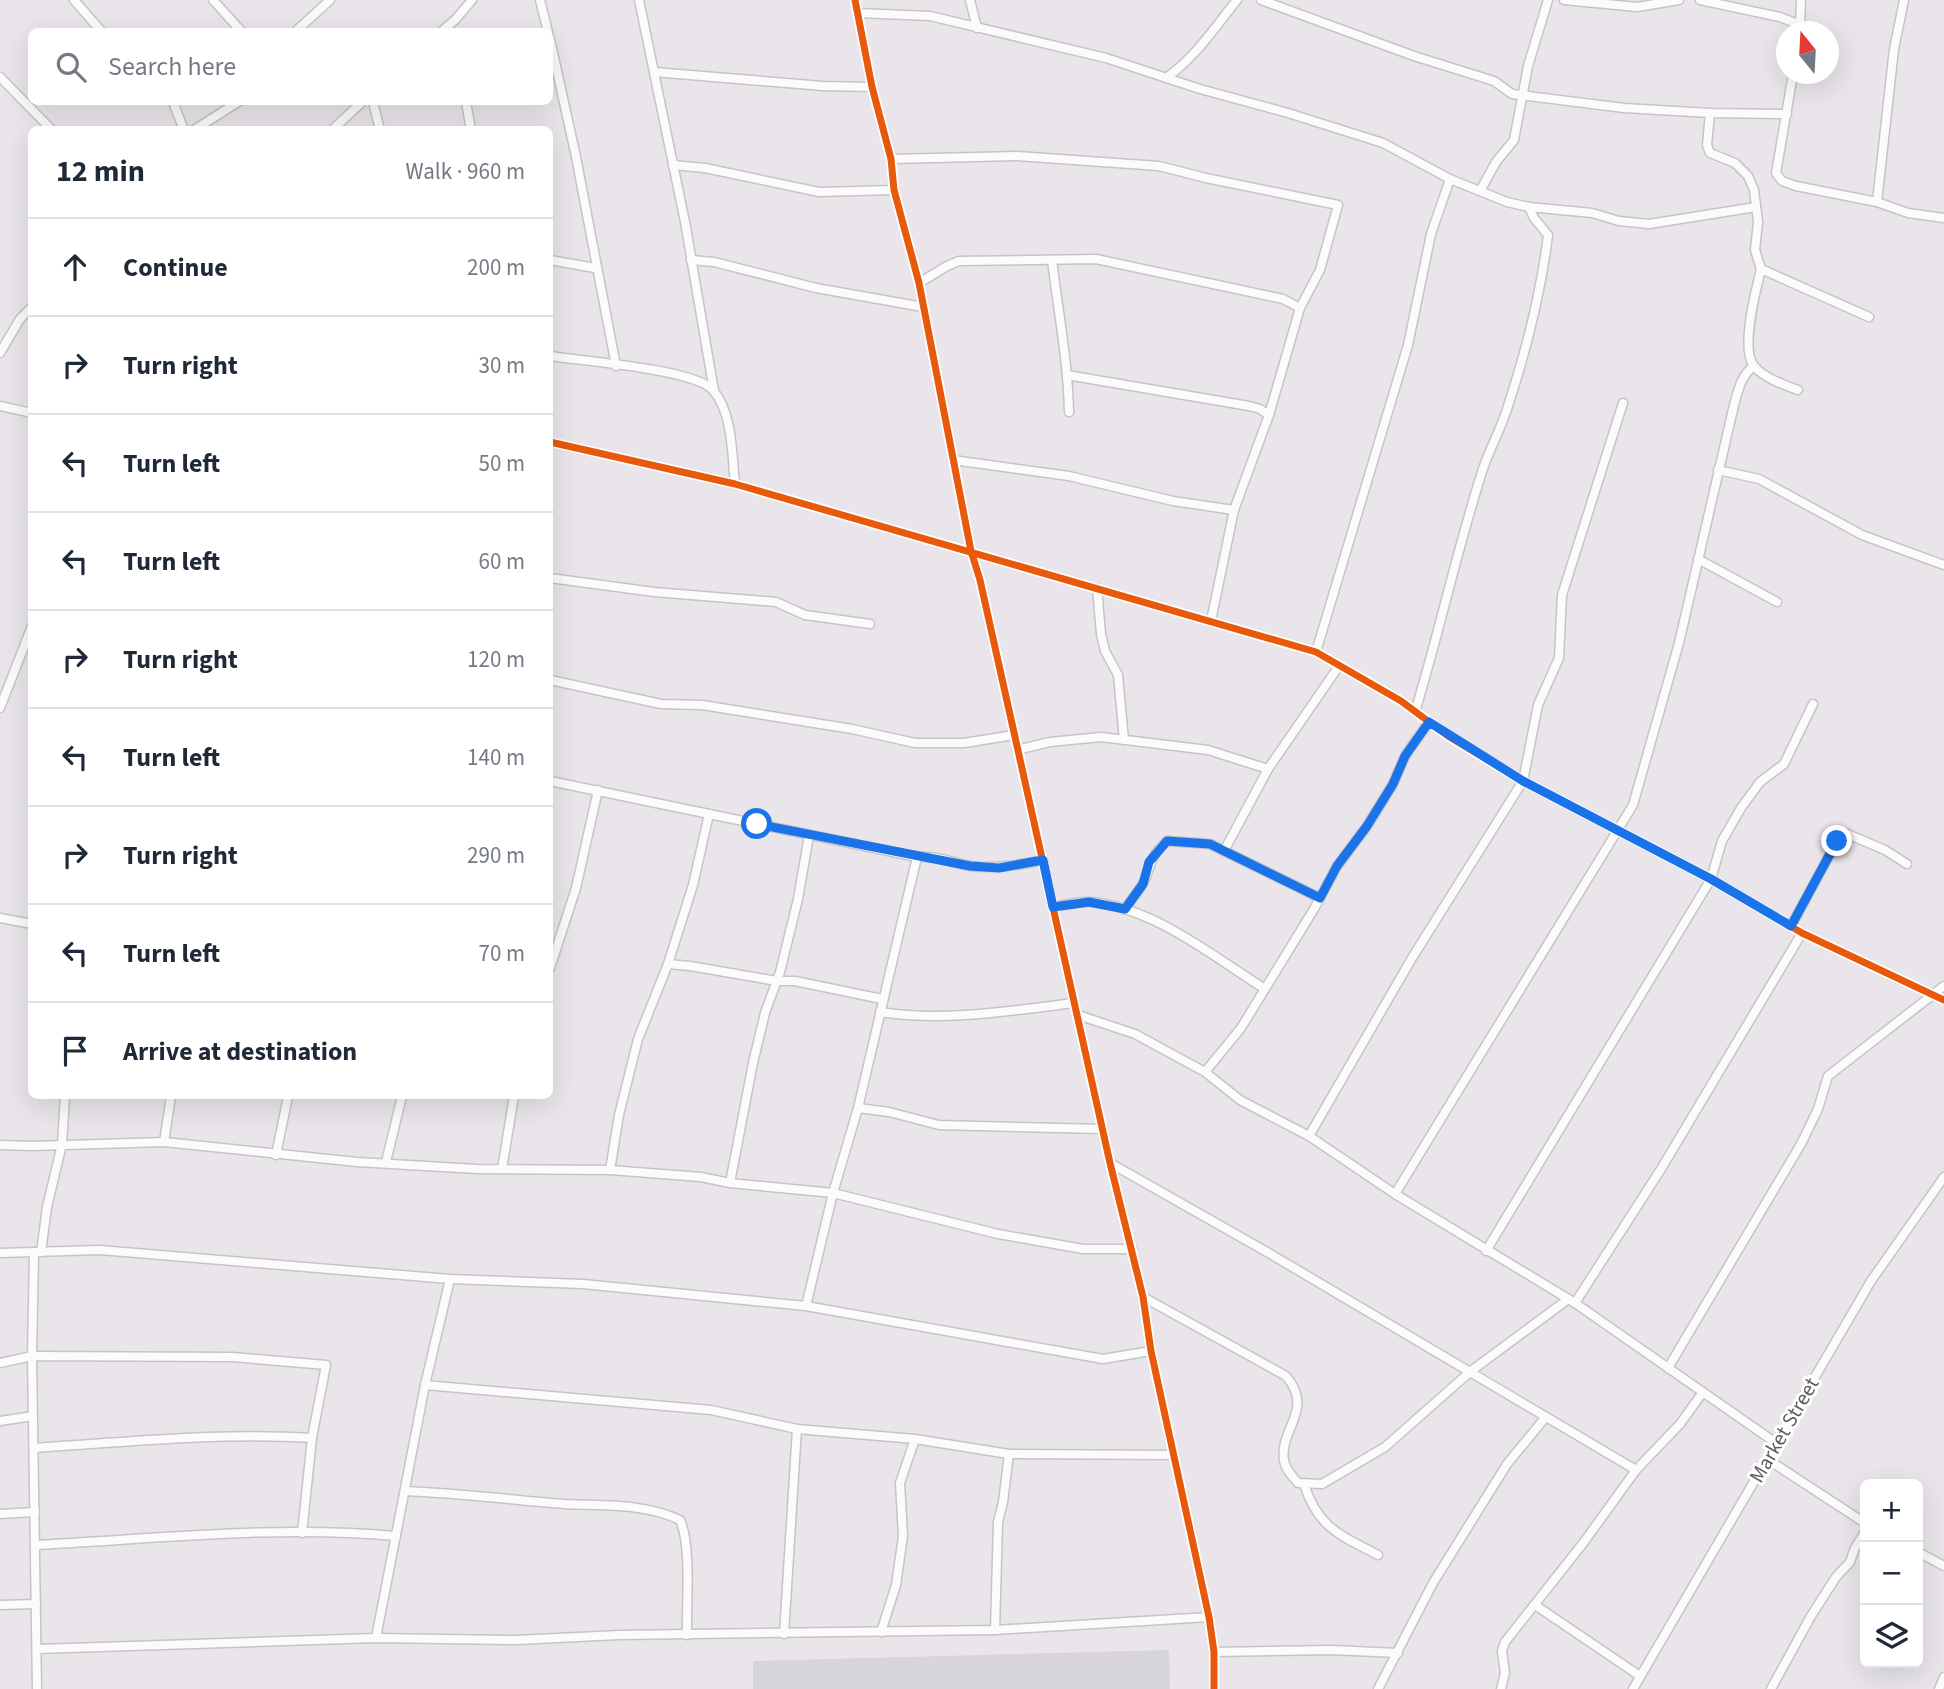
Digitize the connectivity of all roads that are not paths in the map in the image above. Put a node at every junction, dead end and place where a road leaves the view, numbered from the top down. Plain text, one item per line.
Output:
1 (74, 0) edge
2 (213, 0) edge
3 (330, 0) edge
4 (472, 0) edge
5 (540, 0) edge
6 (639, 0) edge
7 (855, 0) edge
8 (970, 0) edge
9 (1237, 0) edge
10 (1261, 0) edge
11 (1564, 0) edge
12 (1679, 0) edge
13 (1700, 0) edge
14 (1801, 0) edge
15 (1904, 0) edge
16 (1546, 1) edge
17 (858, 13) junction
18 (1787, 21) edge
19 (1800, 21) edge
20 (98, 28) edge
21 (238, 28) edge
22 (299, 28) edge
23 (447, 28) edge
24 (547, 28) edge
25 (977, 28) junction
26 (553, 53) edge
27 (654, 72) junction
28 (0, 77) edge
29 (1166, 78) junction
30 (1792, 84) edge
31 (872, 87) junction
32 (1522, 96) junction
33 (174, 105) edge
34 (232, 105) edge
35 (359, 105) edge
36 (374, 105) edge
37 (467, 105) edge
38 (1710, 113) junction
39 (1787, 114) junction
40 (48, 126) edge
41 (182, 126) edge
42 (200, 126) edge
43 (336, 126) edge
44 (379, 126) edge
45 (470, 126) edge
46 (891, 159) junction
47 (673, 165) junction
48 (1450, 179) junction
49 (894, 190) junction
50 (1480, 191) junction
51 (1877, 202) junction
52 (1529, 207) junction
53 (1756, 207) junction
54 (1944, 218) edge
55 (691, 260) junction
56 (1052, 260) junction
57 (553, 261) edge
58 (596, 268) junction
59 (1761, 269) junction
60 (919, 283) junction
61 (923, 307) junction
62 (1300, 308) junction
63 (28, 311) edge
64 (1869, 317) dead end
65 (0, 353) edge
66 (553, 356) edge
67 (616, 366) junction
68 (1754, 366) junction
69 (1067, 375) junction
70 (1798, 390) dead end
71 (714, 391) junction
72 (1623, 403) dead end
73 (0, 406) edge
74 (28, 412) edge
75 (1069, 412) dead end
76 (1269, 415) junction
77 (553, 443) edge
78 (953, 460) junction
79 (1718, 470) junction
80 (736, 484) junction
81 (1234, 510) junction
82 (971, 551) junction
83 (1698, 559) junction
84 (1944, 565) edge
85 (553, 578) edge
86 (1097, 588) junction
87 (1777, 602) dead end
88 (1211, 621) junction
89 (870, 624) dead end
90 (28, 636) edge
91 (1316, 652) junction
92 (1339, 666) junction
93 (553, 681) edge
94 (1813, 704) dead end
95 (0, 708) edge
96 (1415, 712) junction
97 (1429, 722) junction
98 (1014, 735) junction
99 (1124, 740) junction
100 (1017, 750) junction
101 (1268, 769) junction
102 (1523, 781) junction
103 (553, 782) edge
104 (598, 790) junction
105 (709, 814) junction
106 (1619, 830) junction
107 (810, 835) junction
108 (1224, 851) junction
109 (917, 857) junction
110 (1043, 860) junction
111 (1907, 864) dead end
112 (1711, 879) junction
113 (1320, 898) junction
114 (1053, 907) junction
115 (1125, 909) junction
116 (0, 918) edge
117 (28, 923) edge
118 (1791, 926) junction
119 (1801, 933) junction
120 (553, 959) edge
121 (668, 964) junction
122 (777, 982) junction
123 (1944, 986) edge
124 (1265, 989) junction
125 (1933, 994) junction
126 (882, 999) junction
127 (1944, 1000) edge
128 (1074, 1003) junction
129 (880, 1012) junction
130 (1077, 1015) junction
131 (1205, 1072) junction
132 (65, 1099) edge
133 (171, 1099) edge
134 (287, 1099) edge
135 (401, 1099) edge
136 (514, 1099) edge
137 (858, 1108) junction
138 (1102, 1129) junction
139 (1309, 1136) junction
140 (164, 1142) junction
141 (62, 1144) junction
142 (0, 1145) edge
143 (276, 1155) junction
144 (386, 1162) junction
145 (1110, 1163) junction
146 (502, 1168) junction
147 (610, 1170) junction
148 (1944, 1177) edge
149 (730, 1183) junction
150 (833, 1193) junction
151 (1395, 1194) junction
152 (1132, 1249) junction
153 (1486, 1251) junction
154 (0, 1253) edge
155 (37, 1253) junction
156 (450, 1279) junction
157 (1143, 1297) junction
158 (1571, 1301) junction
159 (806, 1306) junction
160 (1151, 1351) junction
161 (33, 1356) junction
162 (0, 1363) edge
163 (1668, 1368) junction
164 (1471, 1371) junction
165 (425, 1385) junction
166 (1703, 1392) junction
167 (33, 1416) junction
168 (1545, 1418) junction
169 (0, 1421) edge
170 (797, 1429) junction
171 (312, 1438) junction
172 (915, 1439) junction
173 (1776, 1443) junction
174 (34, 1448) junction
175 (1009, 1454) junction
176 (1174, 1455) junction
177 (1767, 1459) junction
178 (1636, 1470) junction
179 (1304, 1484) junction
180 (405, 1491) junction
181 (35, 1512) junction
182 (0, 1514) edge
183 (1860, 1520) edge
184 (302, 1533) junction
185 (396, 1536) junction
186 (1860, 1540) edge
187 (35, 1545) junction
188 (1378, 1555) dead end
189 (1923, 1555) edge
190 (1944, 1566) edge
191 (36, 1604) junction
192 (0, 1605) edge
193 (1535, 1605) junction
194 (1209, 1616) junction
195 (995, 1630) junction
196 (881, 1632) junction
197 (784, 1634) junction
198 (687, 1635) junction
199 (376, 1638) junction
200 (37, 1649) junction
201 (1214, 1652) junction
202 (1398, 1653) junction
203 (1640, 1676) junction
204 (1944, 1677) edge
205 (37, 1689) edge
206 (1214, 1689) edge
207 (1378, 1689) edge
208 (1501, 1689) edge
209 (1633, 1689) edge
210 (1770, 1689) edge
211 (1939, 1689) edge

1 - 20 street
2 - 21 street
3 - 22 street
4 - 23 street
5 - 24 street
6 - 27 street
7 - 17 street
8 - 25 street
9 - 29 street
10 - 32 street
11 - 12 street
13 - 18 street
14 - 19 street
15 - 51 street
16 - 32 street
17 - 25 street
17 - 31 street
25 - 29 street
26 - 58 street
27 - 31 street
27 - 47 street
28 - 40 street
29 - 48 street
30 - 39 street
31 - 46 street
32 - 38 street
32 - 50 street
33 - 41 street
34 - 42 street
35 - 43 street
36 - 44 street
37 - 45 street
38 - 39 street
38 - 53 street
39 - 51 street
46 - 49 street
46 - 62 street
47 - 49 street
47 - 55 street
48 - 50 street
48 - 91 street
49 - 60 street
50 - 52 street
51 - 54 street
52 - 53 street
52 - 96 street
53 - 59 street
55 - 61 street
55 - 71 street
56 - 60 street
56 - 62 street
56 - 69 street
57 - 58 street
58 - 67 street
59 - 64 street
59 - 68 street
60 - 61 street
61 - 78 street
62 - 76 street
63 - 65 street
66 - 67 street
67 - 71 street
68 - 70 street
68 - 79 street
69 - 75 street
69 - 76 street
71 - 80 street
72 - 102 street
73 - 74 street
76 - 81 street
77 - 80 street
78 - 81 street
78 - 82 street
79 - 83 street
79 - 84 street
80 - 82 street
81 - 88 street
82 - 86 street
82 - 98 street
83 - 87 street
83 - 106 street
85 - 89 street
86 - 88 street
86 - 99 street
88 - 91 street
90 - 95 street
91 - 92 street
92 - 96 street
92 - 101 street
93 - 98 street
94 - 112 street
96 - 97 street
97 - 102 street
97 - 113 street
98 - 100 street
99 - 100 street
99 - 101 street
100 - 110 street
101 - 108 street
102 - 106 street
102 - 139 street
103 - 104 street
104 - 105 street
104 - 120 street
105 - 107 street
105 - 121 street
106 - 112 street
106 - 151 street
107 - 109 street
107 - 122 street
108 - 113 street
108 - 115 street
109 - 110 street
109 - 126 street
110 - 114 street
111 - 118 street
112 - 118 street
112 - 153 street
113 - 124 street
114 - 115 street
114 - 128 street
115 - 124 street
116 - 117 street
118 - 119 street
119 - 125 street
119 - 158 street
121 - 122 street
121 - 147 street
122 - 126 street
122 - 149 street
123 - 125 street
124 - 131 street
125 - 127 street
125 - 163 street
126 - 129 street
128 - 129 street
128 - 130 street
129 - 137 street
130 - 131 street
130 - 138 street
131 - 139 street
132 - 141 street
133 - 140 street
134 - 143 street
135 - 144 street
136 - 146 street
137 - 138 street
137 - 150 street
138 - 145 street
139 - 151 street
140 - 141 street
140 - 143 street
141 - 142 street
141 - 155 street
143 - 144 street
144 - 146 street
145 - 152 street
145 - 164 street
146 - 147 street
147 - 149 street
148 - 173 street, Market Street
149 - 150 street
150 - 152 street
150 - 159 street
151 - 153 street
152 - 157 street
153 - 158 street
154 - 155 street
155 - 156 street
155 - 161 street
156 - 159 street
156 - 165 street
157 - 160 street
157 - 179 street
158 - 163 street
158 - 164 street
159 - 160 street
160 - 176 street
161 - 162 street
161 - 167 street
161 - 171 street
163 - 166 street
164 - 168 street
164 - 179 street
165 - 170 street
165 - 180 street
166 - 173 street
166 - 178 street
167 - 169 street
167 - 174 street
168 - 178 street
168 - 202 street
170 - 172 street
170 - 197 street
171 - 174 street
171 - 184 street
172 - 175 street
172 - 196 street
173 - 177 street, Market Street
174 - 181 street
175 - 176 street
175 - 195 street
176 - 194 street
177 - 183 street
177 - 203 street, Market Street
178 - 193 street
179 - 188 street
180 - 185 street
180 - 198 street
181 - 182 street
181 - 187 street
184 - 185 street
184 - 187 street
185 - 199 street
186 - 210 street
187 - 191 street
189 - 190 street
191 - 192 street
191 - 200 street
193 - 203 street
193 - 208 street
194 - 195 street
194 - 201 street
195 - 196 street
196 - 197 street
197 - 198 street
198 - 199 street
199 - 200 street
200 - 205 street
201 - 202 street
201 - 206 street
202 - 207 street
203 - 209 street, Market Street
204 - 211 street

